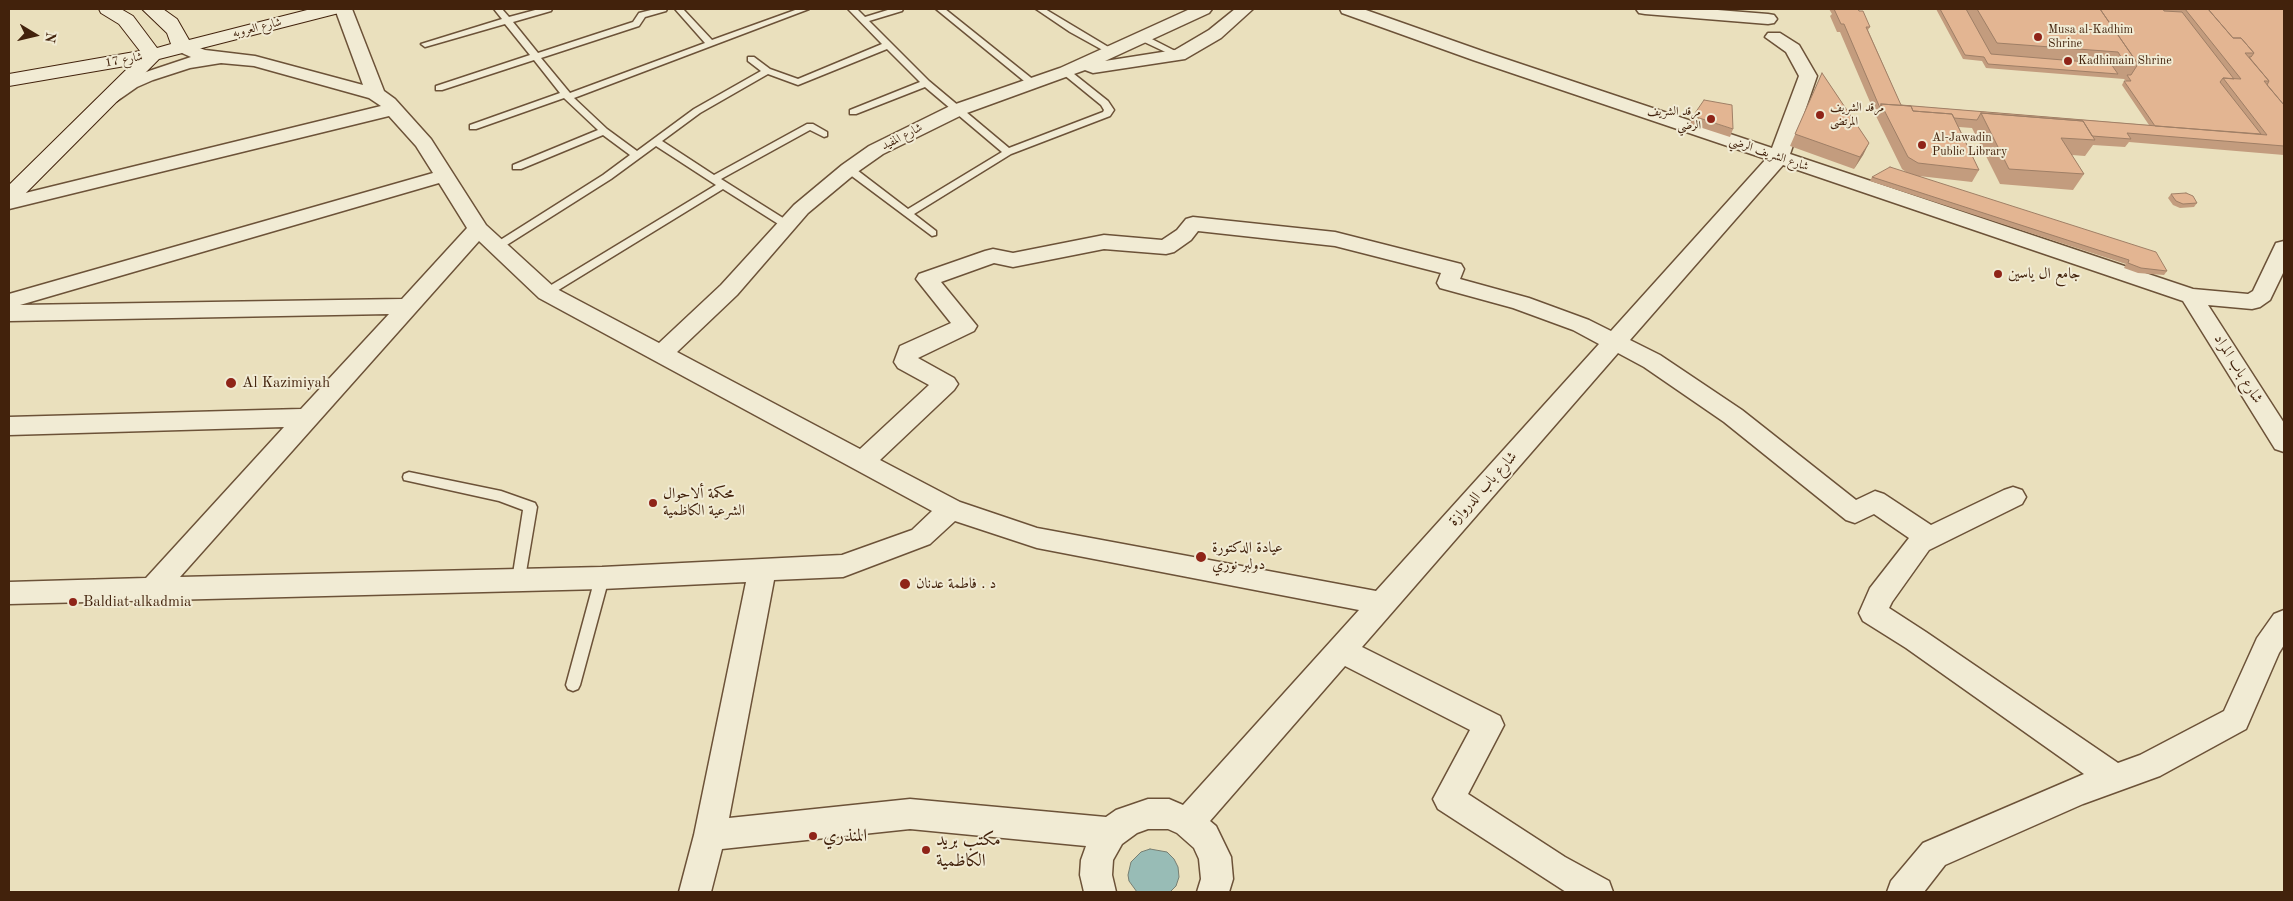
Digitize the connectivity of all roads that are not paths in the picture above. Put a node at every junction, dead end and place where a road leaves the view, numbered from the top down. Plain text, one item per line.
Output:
1 (108, 9) edge
2 (151, 9) edge
3 (273, 9) edge
4 (332, 9) edge
5 (343, 9) edge
6 (498, 9) edge
7 (548, 9) edge
8 (663, 9) edge
9 (679, 9) edge
10 (804, 9) edge
11 (852, 9) edge
12 (899, 9) edge
13 (940, 9) edge
14 (1040, 9) edge
15 (1203, 9) edge
16 (1245, 9) edge
17 (1348, 9) edge
18 (1645, 9) edge
19 (1744, 9) edge
20 (507, 20) junction
21 (864, 20) junction
22 (1140, 36) junction
23 (1774, 37) dead end
24 (183, 41) junction
25 (425, 44) dead end
26 (711, 44) junction
27 (889, 45) junction
28 (148, 48) junction
29 (1111, 51) junction
30 (1179, 54) junction
31 (536, 56) junction
32 (224, 58) junction
33 (751, 59) dead end
34 (9, 66) edge
35 (767, 71) junction
36 (1066, 72) junction
37 (9, 80) edge
38 (926, 83) junction
39 (1032, 83) junction
40 (439, 88) dead end
41 (567, 96) junction
42 (107, 99) junction
43 (384, 101) junction
44 (956, 110) junction
45 (852, 112) dead end
46 (473, 127) dead end
47 (604, 132) junction
48 (824, 134) dead end
49 (656, 142) junction
50 (1008, 152) junction
51 (638, 156) junction
52 (1779, 157) junction
53 (517, 167) dead end
54 (849, 169) junction
55 (444, 176) junction
56 (719, 182) junction
57 (17, 183) edge
58 (9, 197) edge
59 (9, 203) edge
60 (907, 214) junction
61 (787, 225) junction
62 (478, 229) junction
63 (932, 233) dead end
64 (498, 246) junction
65 (2284, 248) edge
66 (547, 293) junction
67 (2191, 296) junction
68 (9, 300) edge
69 (409, 306) junction
70 (9, 313) edge
71 (1615, 341) junction
72 (660, 355) junction
73 (307, 418) junction
74 (9, 426) edge
75 (2284, 443) edge
76 (862, 462) junction
77 (409, 477) dead end
78 (2013, 497) dead end
79 (951, 509) junction
80 (1930, 538) junction
81 (762, 570) junction
82 (602, 578) junction
83 (519, 580) junction
84 (154, 588) junction
85 (9, 593) edge
86 (1382, 603) junction
87 (2284, 622) edge
88 (1341, 650) junction
89 (573, 685) dead end
90 (2114, 778) junction
91 (1188, 822) junction
92 (1111, 834) junction
93 (710, 835) junction
94 (695, 892) edge
95 (1100, 892) edge
96 (1212, 892) edge
97 (1597, 892) edge
98 (1903, 892) edge

1 - 28 street
2 - 24 street
3 - 24 street
4 - 24 street, شارع العروبه
5 - 24 lane, شارع 17
5 - 43 street
6 - 20 lane
7 - 20 lane
8 - 31 lane
9 - 26 lane
10 - 26 lane
11 - 21 lane
12 - 21 lane
13 - 39 lane
14 - 29 lane
15 - 22 street, شارع المفيد
16 - 30 street
17 - 52 street, شارع الشريف الرضي
18 - 19 street
20 - 25 lane
20 - 31 lane
21 - 27 lane
22 - 29 street, شارع المفيد
22 - 30 lane
23 - 52 street
24 - 28 street, شارع 17
24 - 32 street
26 - 41 lane
27 - 35 lane
27 - 38 lane
28 - 34 street, شارع 17
28 - 37 street, شارع 17
28 - 42 street
29 - 36 street, شارع المفيد
30 - 36 street
31 - 40 lane
31 - 41 lane
32 - 42 street
32 - 43 street
33 - 35 lane
35 - 49 lane
36 - 39 street, شارع المفيد
36 - 50 lane
38 - 44 lane
38 - 45 lane
39 - 44 street, شارع المفيد
41 - 46 lane
41 - 47 lane
42 - 57 street
43 - 55 street
43 - 59 street
44 - 50 lane
44 - 54 street, شارع المفيد
47 - 51 lane
47 - 53 lane
48 - 56 lane
49 - 51 lane
49 - 56 lane
50 - 60 lane
51 - 64 lane
52 - 67 street, شارع الشريف الرضي
52 - 71 street, شارع باب الدروازة
54 - 60 lane
54 - 61 street, شارع المفيد
55 - 62 street
55 - 68 street
56 - 61 lane
56 - 66 lane
57 - 58 street
60 - 63 lane
61 - 72 street, شارع المفيد
62 - 64 street
62 - 69 street
64 - 66 street
65 - 67 street, شارع الشريف الرضي
66 - 72 street
67 - 75 street, شارع باب المراد
69 - 70 street
69 - 73 street
71 - 76 street
71 - 80 street
71 - 86 street, شارع باب الدروازة
72 - 76 street
73 - 74 street
73 - 84 street
76 - 79 street
77 - 83 lane
78 - 80 street
79 - 81 street
79 - 86 street
80 - 90 street
81 - 82 street
81 - 93 street
82 - 83 street
82 - 89 lane
83 - 84 street
84 - 85 street
86 - 88 street, شارع باب الدروازة
87 - 90 street
88 - 91 street, شارع باب الدروازة
88 - 97 street
90 - 98 street
91 - 92 street
91 - 96 street
92 - 93 street
92 - 95 street
93 - 94 street

